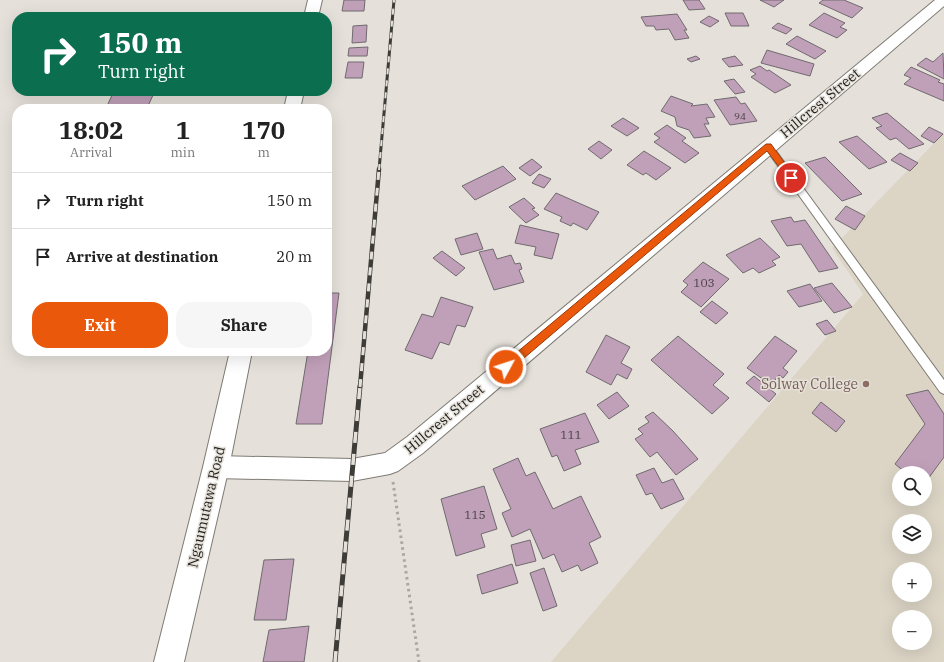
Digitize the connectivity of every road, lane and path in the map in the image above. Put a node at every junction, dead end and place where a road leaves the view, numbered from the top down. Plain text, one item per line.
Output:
1 (315, 0) edge
2 (942, 0) edge
3 (312, 12) edge
4 (768, 146) junction
5 (240, 356) edge
6 (944, 388) edge
7 (390, 463) junction
8 (216, 467) junction
9 (170, 662) edge
10 (419, 662) edge

1 - 3 main road
2 - 4 street, Hillcrest Street
4 - 6 lane
4 - 7 street, Hillcrest Street
5 - 8 main road, Ngaumutawa Road
7 - 8 street, Hillcrest Street
7 - 10 path
8 - 9 main road, Ngaumutawa Road

